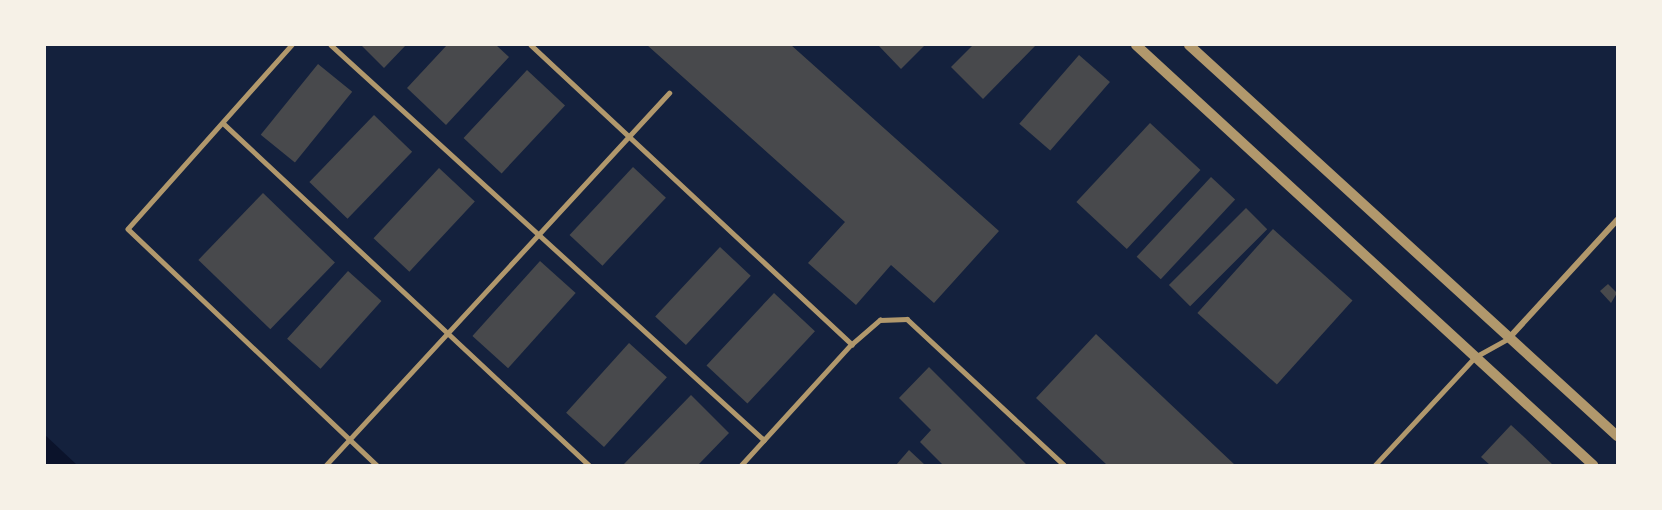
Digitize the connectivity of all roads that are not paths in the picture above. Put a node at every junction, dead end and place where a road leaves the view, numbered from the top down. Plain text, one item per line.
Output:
1 (292, 45) edge
2 (331, 45) edge
3 (531, 45) edge
4 (1136, 45) edge
5 (1189, 45) edge
6 (669, 93) dead end
7 (223, 123) junction
8 (628, 136) junction
9 (1617, 220) edge
10 (540, 232) junction
11 (448, 332) junction
12 (1509, 338) junction
13 (852, 344) junction
14 (1475, 357) junction
15 (1617, 436) edge
16 (349, 439) junction
17 (764, 440) junction
18 (327, 465) edge
19 (377, 465) edge
20 (589, 465) edge
21 (742, 465) edge
22 (1064, 465) edge
23 (1375, 465) edge
24 (1593, 465) edge

1 - 7 lane
2 - 10 lane
3 - 8 lane
4 - 14 street
5 - 12 street
6 - 8 lane
7 - 11 lane
7 - 16 lane
8 - 10 lane
8 - 13 lane
9 - 12 street
10 - 11 lane
10 - 17 lane
11 - 16 lane
11 - 20 lane
12 - 14 lane
12 - 15 street
13 - 17 lane
13 - 22 lane
14 - 23 lane
14 - 24 street
16 - 18 lane
16 - 19 lane
17 - 21 lane

